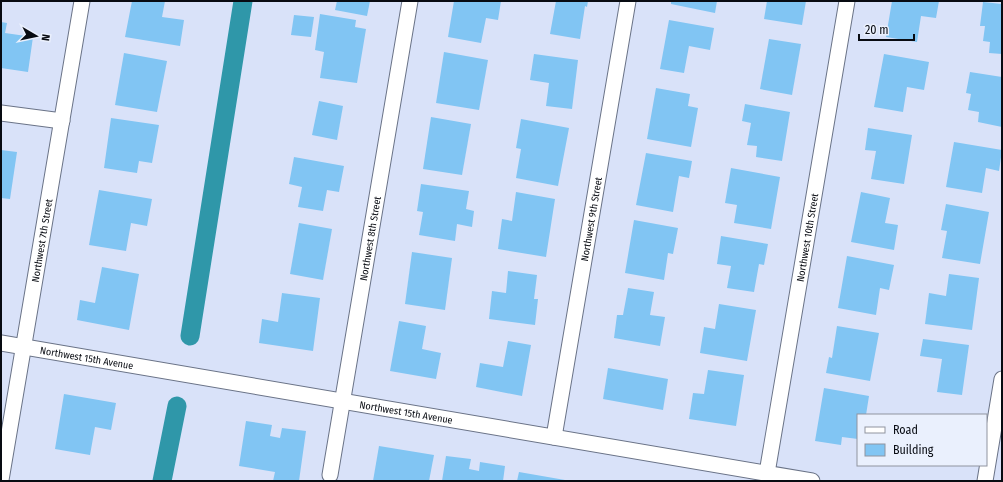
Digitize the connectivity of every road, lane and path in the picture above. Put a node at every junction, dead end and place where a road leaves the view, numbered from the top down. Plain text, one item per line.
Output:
1 (82, 1) edge
2 (410, 1) edge
3 (628, 1) edge
4 (847, 1) edge
5 (1, 113) edge
6 (62, 122) junction
7 (1, 343) edge
8 (24, 346) junction
9 (1002, 379) edge
10 (342, 401) junction
11 (554, 437) junction
12 (767, 473) junction
13 (330, 475) dead end
14 (1, 480) edge
15 (812, 481) edge
16 (985, 481) edge

1 - 6 street, Northwest 7th Street
2 - 10 street, Northwest 8th Street
3 - 11 street, Northwest 9th Street
4 - 12 street, Northwest 10th Street
5 - 6 street
6 - 8 street, Northwest 7th Street
7 - 8 street, Northwest 15th Avenue
8 - 10 street, Northwest 15th Avenue
8 - 14 street, Northwest 7th Street
9 - 16 street
10 - 11 street, Northwest 15th Avenue
10 - 13 street, Northwest 8th Street
11 - 12 street, Northwest 15th Avenue
12 - 15 street, Northwest 15th Avenue

